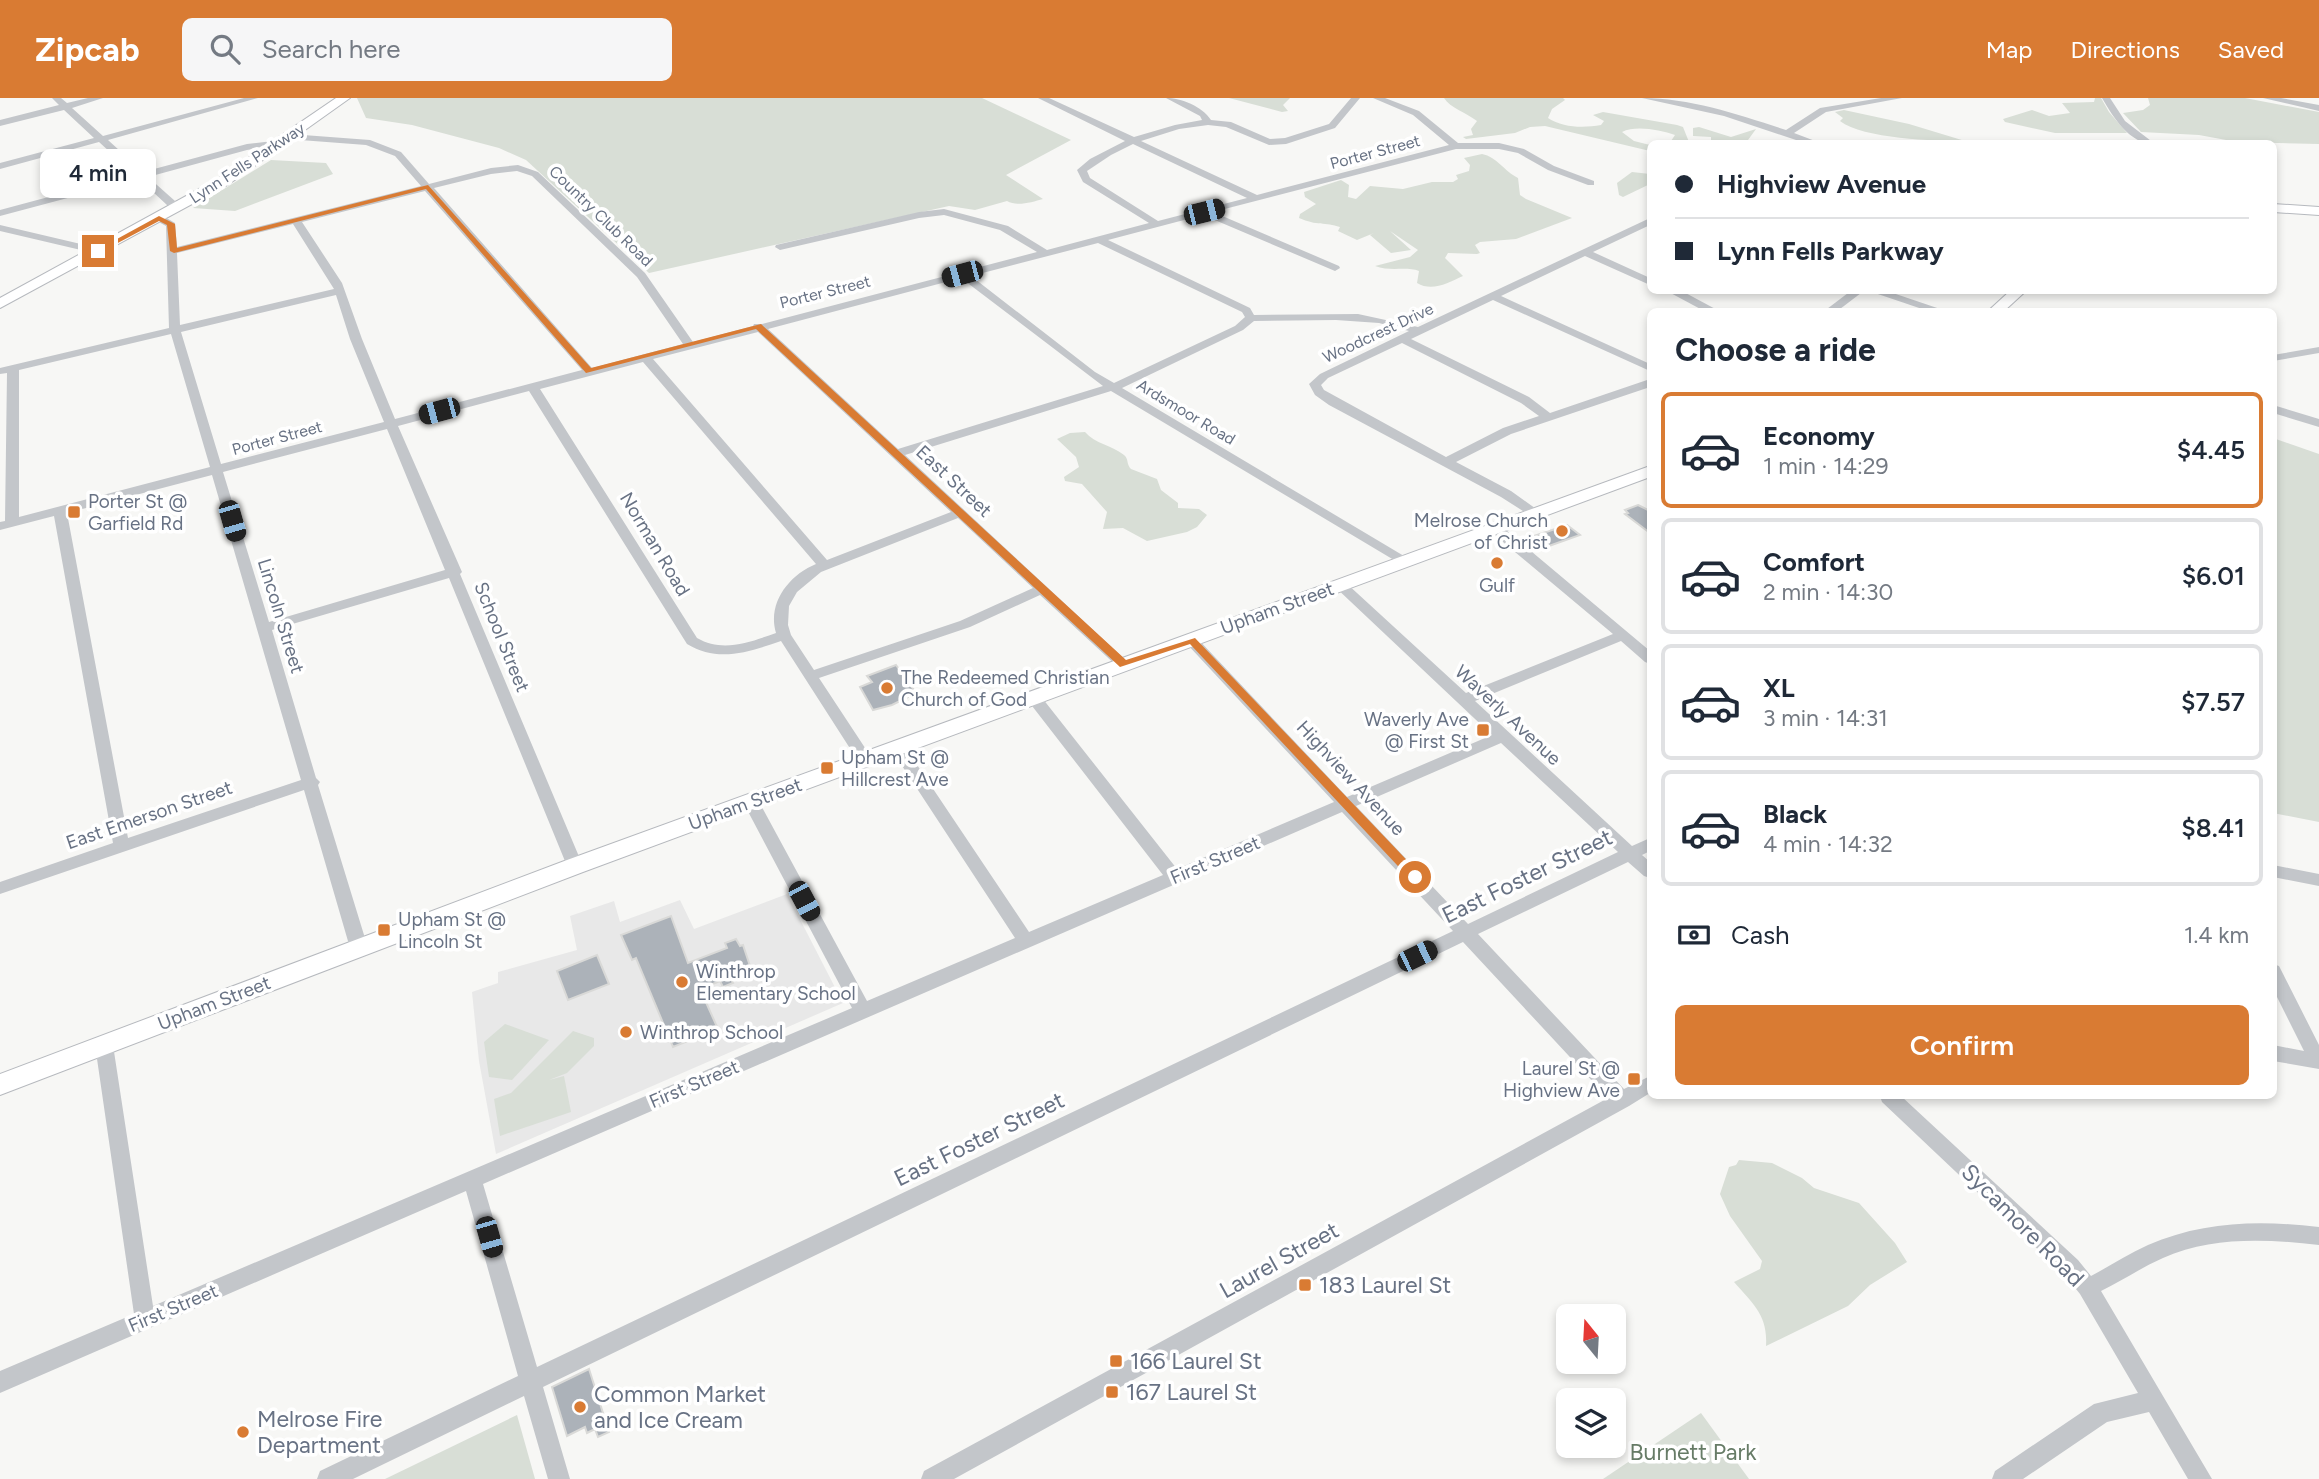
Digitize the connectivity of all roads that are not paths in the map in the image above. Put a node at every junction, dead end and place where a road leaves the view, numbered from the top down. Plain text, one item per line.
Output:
1 (56, 98) edge
2 (99, 98) edge
3 (254, 98) edge
4 (344, 98) edge
5 (1042, 98) edge
6 (1170, 98) edge
7 (1356, 98) edge
8 (1377, 98) edge
9 (1646, 98) edge
10 (1898, 98) edge
11 (2106, 98) edge
12 (2267, 98) edge
13 (1681, 101) edge
14 (64, 107) junction
15 (2319, 108) edge
16 (1208, 122) junction
17 (0, 124) edge
18 (1788, 133) junction
19 (101, 139) junction
20 (286, 140) junction
21 (1136, 140) junction
22 (1808, 140) edge
23 (2146, 140) edge
24 (1456, 146) junction
25 (0, 166) edge
26 (138, 174) junction
27 (1591, 184) dead end
28 (428, 187) junction
29 (1258, 198) junction
30 (181, 206) junction
31 (2277, 208) edge
32 (2319, 211) edge
33 (1204, 212) junction
34 (0, 213) edge
35 (159, 218) junction
36 (296, 220) junction
37 (1647, 222) edge
38 (1157, 224) junction
39 (0, 228) edge
40 (1098, 239) junction
41 (780, 247) dead end
42 (98, 251) junction
43 (174, 251) junction
44 (1585, 252) junction
45 (1045, 253) junction
46 (1335, 268) dead end
47 (962, 274) junction
48 (1647, 281) edge
49 (340, 291) junction
50 (1678, 294) edge
51 (1854, 294) edge
52 (1884, 294) edge
53 (2015, 294) edge
54 (1493, 296) junction
55 (0, 304) edge
56 (1708, 308) edge
57 (1834, 308) edge
58 (1931, 308) edge
59 (1999, 308) edge
60 (1251, 317) junction
61 (758, 326) junction
62 (175, 330) junction
63 (1419, 331) junction
64 (1402, 339) junction
65 (689, 344) junction
66 (2319, 350) edge
67 (644, 356) junction
68 (2277, 357) edge
69 (1647, 367) edge
70 (13, 368) junction
71 (0, 371) edge
72 (589, 371) junction
73 (1647, 384) edge
74 (533, 386) junction
75 (1113, 387) junction
76 (2277, 410) edge
77 (6, 413) edge
78 (1547, 416) junction
79 (2319, 423) edge
80 (392, 424) junction
81 (895, 454) junction
82 (1447, 462) junction
83 (216, 470) junction
84 (6, 471) edge
85 (1647, 472) edge
86 (60, 511) junction
87 (959, 513) junction
88 (1534, 514) junction
89 (6, 525) edge
90 (1495, 528) junction
91 (1404, 562) junction
92 (824, 565) junction
93 (455, 572) junction
94 (1340, 585) junction
95 (1042, 589) junction
96 (264, 628) junction
97 (785, 635) junction
98 (1623, 635) junction
99 (1191, 640) junction
100 (1647, 656) edge
101 (1124, 665) junction
102 (811, 676) junction
103 (1034, 698) junction
104 (1464, 700) junction
105 (1503, 736) junction
106 (898, 748) junction
107 (866, 760) junction
108 (312, 782) junction
109 (751, 802) junction
110 (1348, 804) junction
111 (1647, 845) edge
112 (122, 847) junction
113 (1630, 853) junction
114 (575, 866) junction
115 (1647, 869) edge
116 (2277, 872) edge
117 (1174, 878) junction
118 (2319, 880) edge
119 (0, 888) edge
120 (1466, 932) junction
121 (1026, 941) junction
122 (359, 948) junction
123 (2277, 979) edge
124 (863, 1011) junction
125 (104, 1045) junction
126 (2277, 1054) edge
127 (2318, 1061) edge
128 (0, 1085) edge
129 (1647, 1086) edge
130 (1892, 1099) edge
131 (1622, 1100) junction
132 (472, 1179) junction
133 (2319, 1236) edge
134 (2087, 1287) junction
135 (145, 1320) junction
136 (0, 1382) edge
137 (530, 1382) junction
138 (2154, 1400) junction
139 (328, 1479) edge
140 (559, 1479) edge
141 (932, 1479) edge
142 (2003, 1479) edge
143 (2201, 1479) edge

1 - 14 street
2 - 14 street
3 - 19 street
4 - 20 main road, Lynn Fells Parkway
5 - 21 street
6 - 16 street
7 - 16 street
8 - 24 street
9 - 13 street
10 - 18 street
11 - 23 street
12 - 15 street
13 - 18 street
14 - 17 street
14 - 19 street
16 - 21 street
18 - 22 street
19 - 25 street
19 - 26 street
20 - 26 street
20 - 28 street
20 - 30 main road, Lynn Fells Parkway
21 - 29 street
21 - 38 street
24 - 27 street, Porter Street
24 - 29 street, Porter Street
26 - 30 street
26 - 34 street
28 - 36 street, Country Club Road
28 - 65 street, Country Club Road
28 - 72 street
29 - 33 street, Porter Street
30 - 35 main road, Lynn Fells Parkway
31 - 32 main road
33 - 38 street, Porter Street
33 - 46 street
35 - 42 main road, Lynn Fells Parkway
35 - 43 street, Lincoln Street
36 - 43 street, Country Club Road
36 - 49 street, School Street
37 - 44 street, Woodcrest Drive
38 - 40 street, Porter Street
39 - 42 street
40 - 45 street, Porter Street
40 - 60 street
41 - 45 street
42 - 55 main road, Lynn Fells Parkway
43 - 62 street, Lincoln Street
44 - 48 street
44 - 54 street, Woodcrest Drive
45 - 47 street, Porter Street
47 - 61 street, Porter Street
47 - 75 street, Ardsmoor Road
49 - 62 street
49 - 80 street, School Street
50 - 56 street
51 - 57 street
52 - 58 street
53 - 59 main road
54 - 63 street, Woodcrest Drive
54 - 69 street
60 - 63 street
60 - 75 street
61 - 65 street, Porter Street
61 - 81 street, East Street
62 - 70 street
62 - 83 street, Lincoln Street
63 - 64 street, Woodcrest Drive
64 - 78 street
64 - 82 street, Woodcrest Drive
65 - 67 street, Porter Street
66 - 68 street
67 - 72 street, Porter Street
67 - 92 street
70 - 71 street
70 - 77 street
72 - 74 street, Porter Street
73 - 78 street
74 - 80 street, Porter Street
74 - 97 street, Norman Road
75 - 81 street
75 - 91 street, Ardsmoor Road
76 - 79 street
77 - 84 street
78 - 82 street
80 - 83 street, Porter Street
80 - 93 street, School Street
81 - 87 street, East Street
82 - 88 street, Woodcrest Drive
83 - 86 street, Porter Street
83 - 96 street, Lincoln Street
84 - 89 street
85 - 88 main road, Upham Street
86 - 89 street, Porter Street
86 - 112 street
87 - 92 street
87 - 95 street, East Street
88 - 90 main road, Upham Street
90 - 91 main road, Upham Street
90 - 98 street
91 - 94 main road, Upham Street
92 - 97 street
93 - 96 street
93 - 114 street, School Street
94 - 99 main road, Upham Street
94 - 104 street, Waverly Avenue
95 - 101 street, East Street
95 - 102 street
96 - 108 street, Lincoln Street
97 - 102 street
98 - 100 street
98 - 104 street
99 - 101 main road, Upham Street
99 - 110 street, Highview Avenue
101 - 103 main road, Upham Street
102 - 107 street
103 - 106 main road, Upham Street
103 - 117 street
104 - 105 street, Waverly Avenue
105 - 110 street, First Street
105 - 113 street, Waverly Avenue
106 - 107 main road, Upham Street
106 - 121 street
107 - 109 main road, Upham Street
108 - 112 street, East Emerson Street
108 - 122 street, Lincoln Street
109 - 114 main road, Upham Street
109 - 124 street
110 - 117 street, First Street
110 - 120 street, Highview Avenue
111 - 113 street, East Foster Street
112 - 119 street, East Emerson Street
113 - 115 street, Waverly Avenue
113 - 120 street, East Foster Street
114 - 122 main road, Upham Street
116 - 118 street
117 - 121 street, First Street
120 - 131 street, Highview Avenue
120 - 137 street, East Foster Street
121 - 124 street, First Street
122 - 125 main road, Upham Street
123 - 127 street
124 - 132 street, First Street
125 - 128 main road, Upham Street
125 - 135 street
126 - 127 street
129 - 131 street, Laurel Street
130 - 134 street, Sycamore Road
131 - 141 street, Laurel Street
132 - 135 street, First Street
132 - 137 street
133 - 134 street
134 - 138 street, Sycamore Road
135 - 136 street, First Street
137 - 139 street, East Foster Street
137 - 140 street
138 - 142 street
138 - 143 street, Sycamore Road

